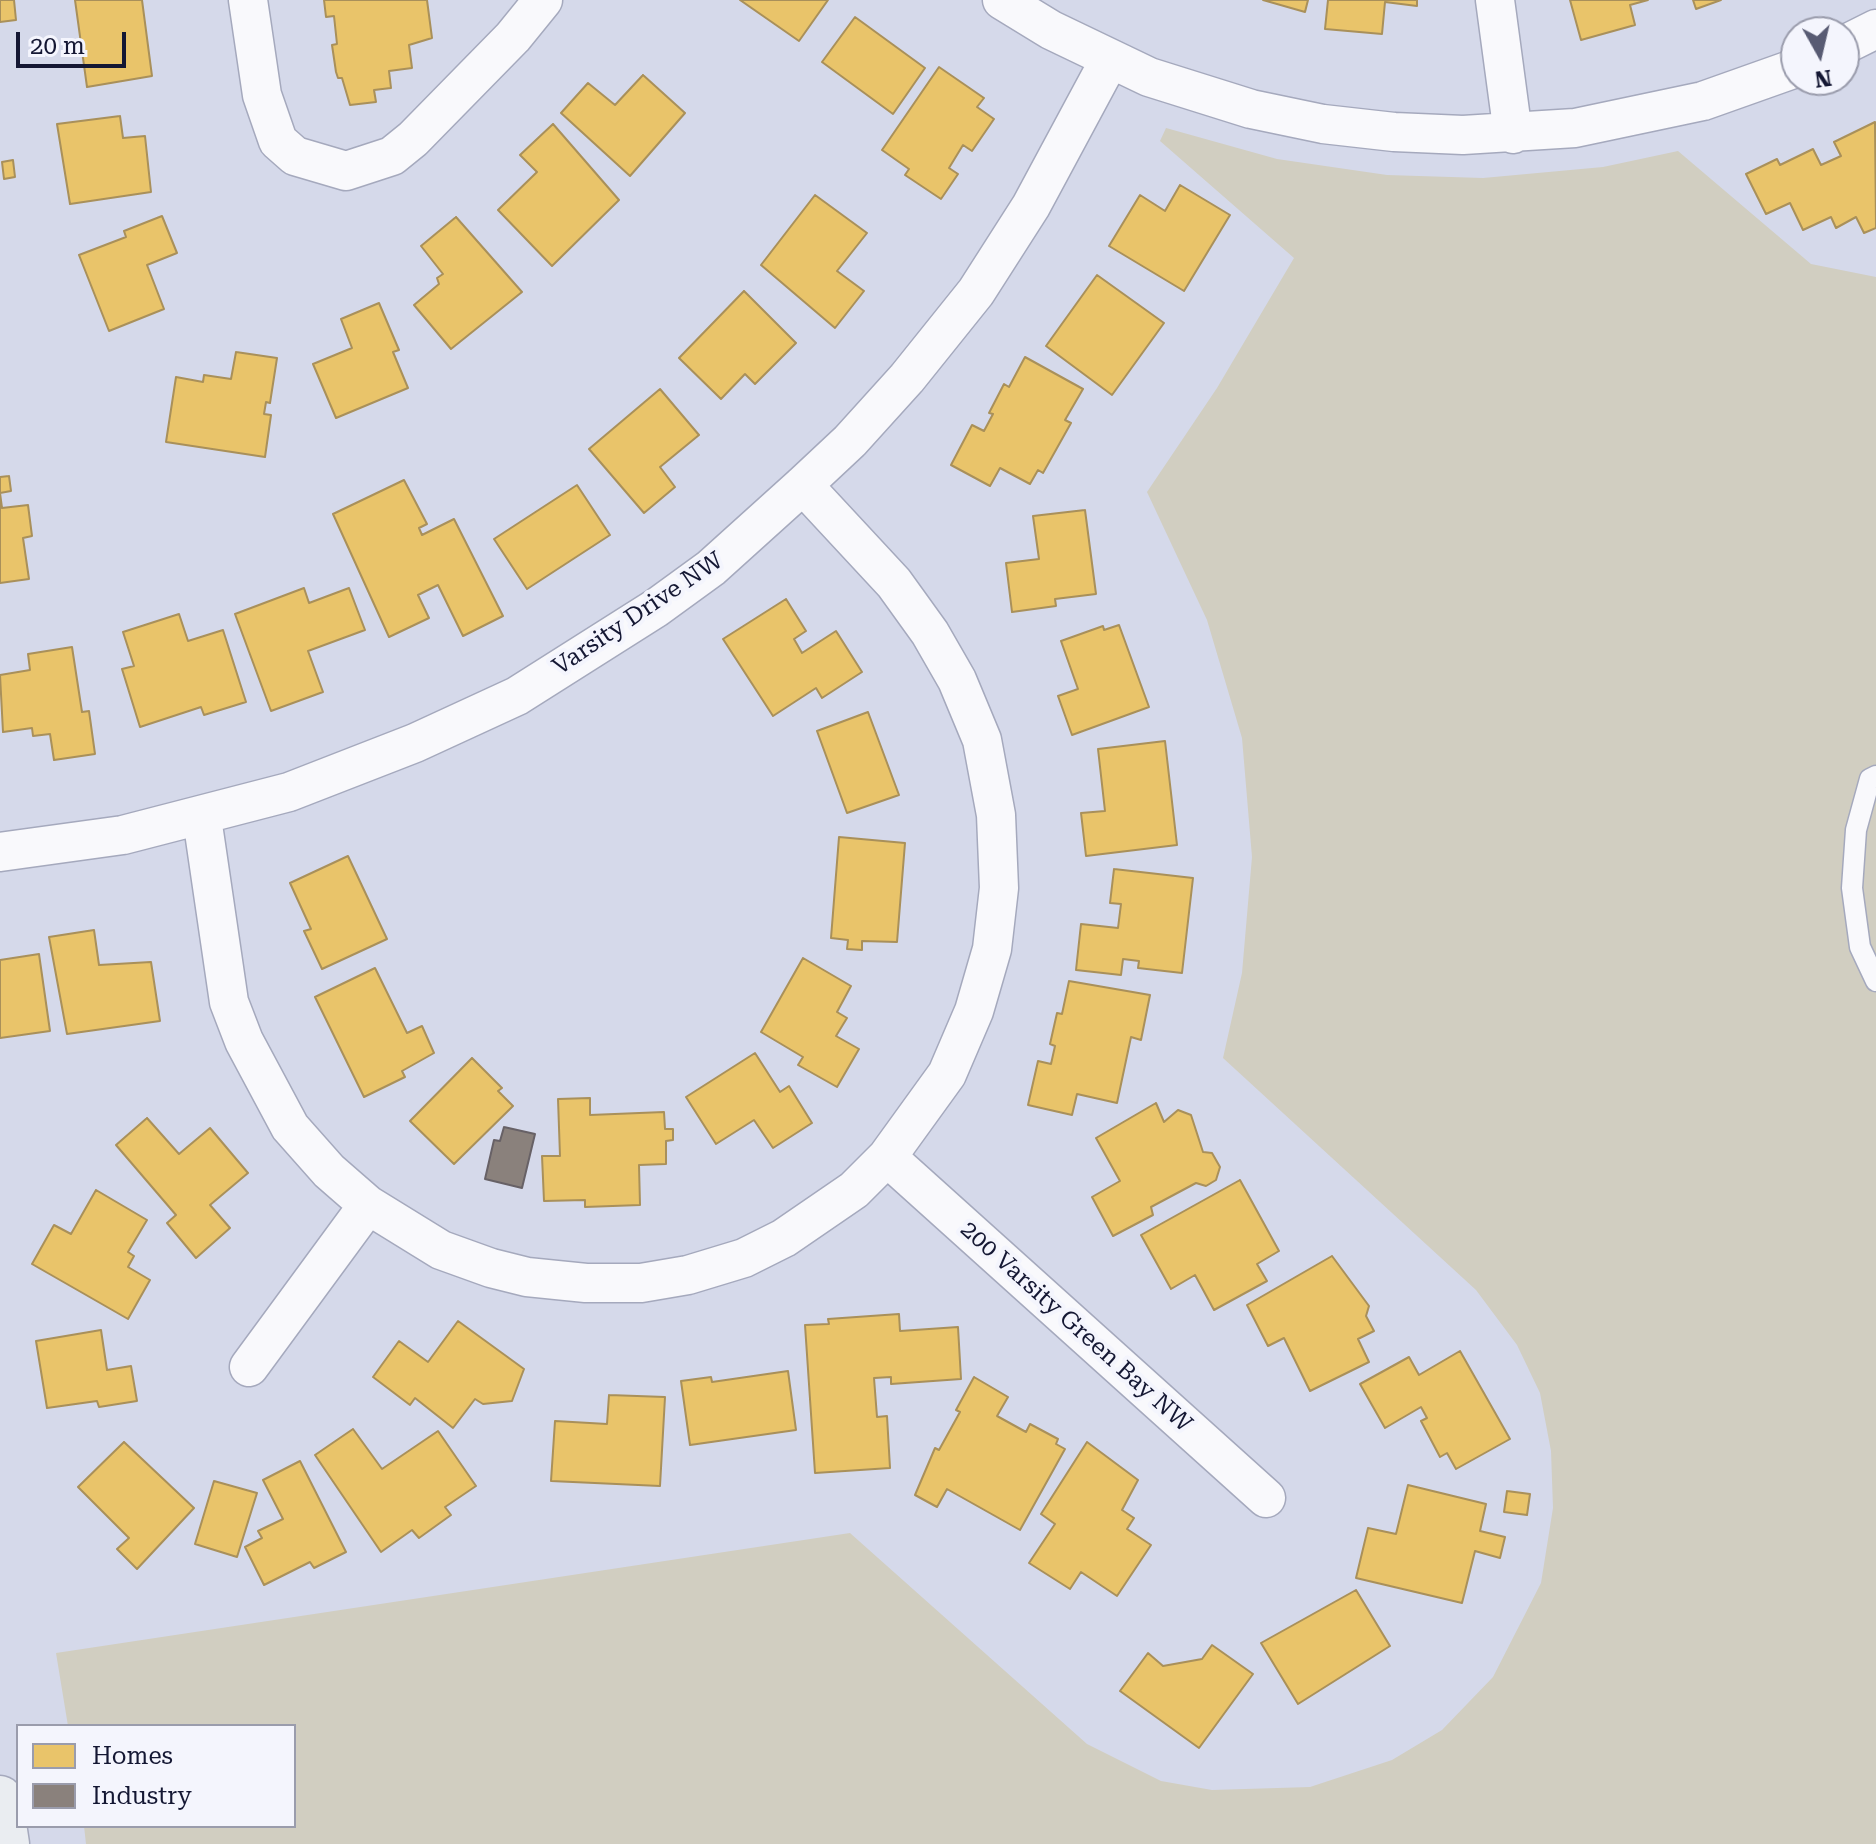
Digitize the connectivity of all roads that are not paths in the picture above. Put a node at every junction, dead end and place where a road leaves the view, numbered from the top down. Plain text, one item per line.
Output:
1 (248, 0) edge
2 (543, 0) edge
3 (1002, 0) edge
4 (1495, 0) edge
5 (1110, 59) junction
6 (1780, 74) edge
7 (1513, 134) junction
8 (803, 485) junction
9 (1876, 776) edge
10 (202, 818) junction
11 (0, 852) edge
12 (1876, 981) edge
13 (887, 1157) junction
14 (368, 1205) junction
15 (249, 1367) dead end
16 (1266, 1498) dead end
17 (0, 1798) edge
18 (7, 1844) edge

1 - 2 street
3 - 5 street
4 - 7 street
5 - 7 street
5 - 8 street, Varsity Drive NW
6 - 7 street
8 - 10 street, Varsity Drive NW
8 - 13 street
9 - 12 lane
10 - 11 street, Varsity Drive NW
10 - 14 street
13 - 14 street
13 - 16 street, 200 Varsity Green Bay NW
14 - 15 street
17 - 18 street

